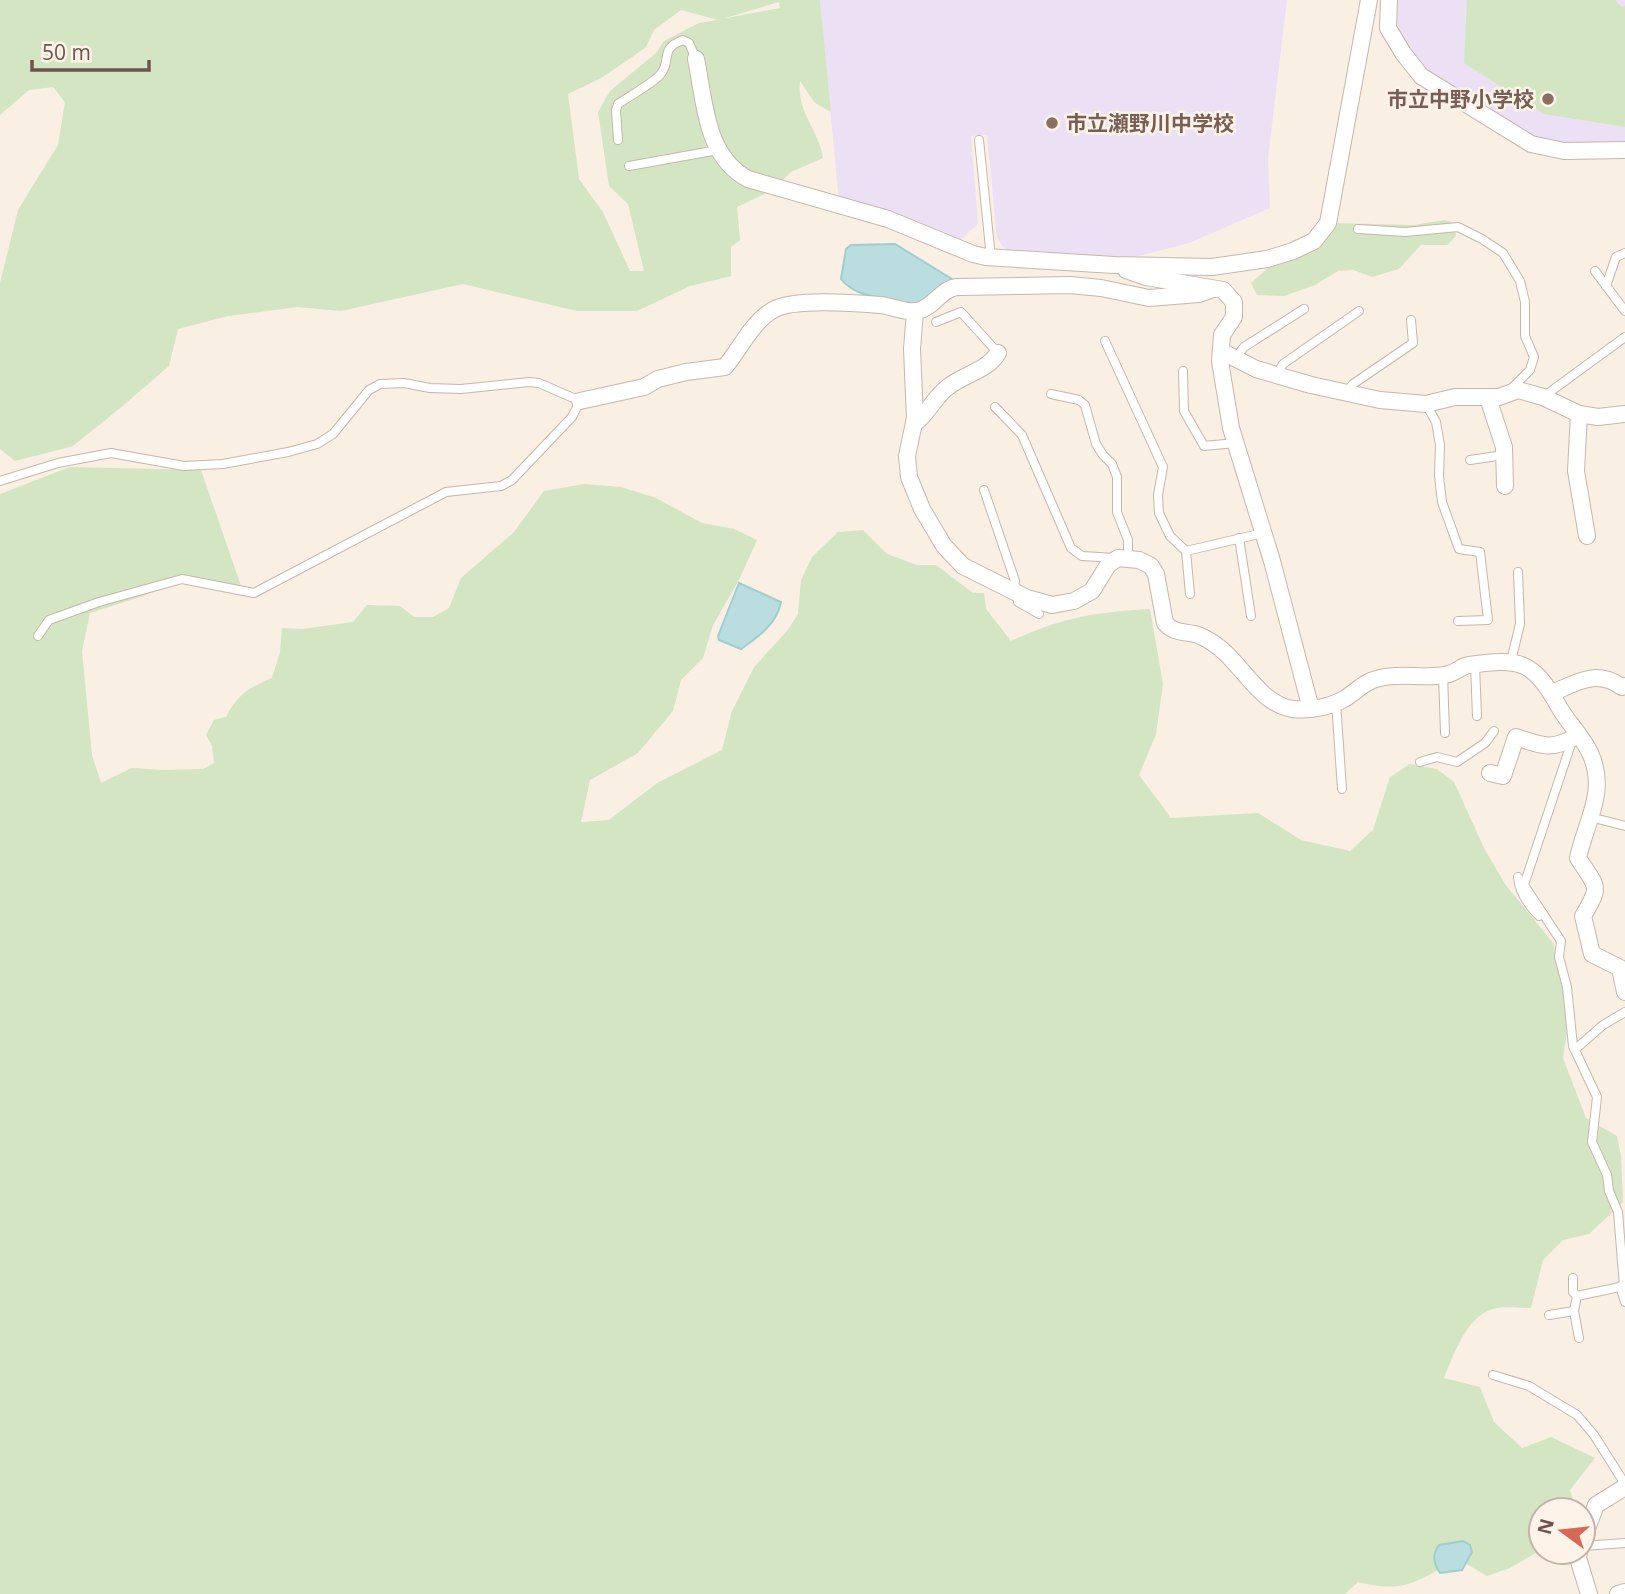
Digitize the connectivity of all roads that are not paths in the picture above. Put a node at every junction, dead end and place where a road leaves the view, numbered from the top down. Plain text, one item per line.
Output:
1 (1369, 0) edge
2 (1389, 0) edge
3 (696, 60) joint
4 (979, 139) dead end
5 (618, 140) dead end
6 (718, 150) junction
7 (1625, 151) edge
8 (629, 166) dead end
9 (1358, 229) dead end
10 (1625, 253) edge
11 (991, 258) junction
12 (1114, 265) junction
13 (1595, 271) dead end
14 (1606, 286) junction
15 (1213, 289) junction
16 (1304, 309) dead end
17 (915, 311) junction
18 (1359, 311) dead end
19 (1625, 311) edge
20 (1411, 320) dead end
21 (936, 323) dead end
22 (1625, 337) edge
23 (1105, 341) dead end
24 (998, 353) joint
25 (1228, 354) junction
26 (1184, 371) dead end
27 (1277, 374) junction
28 (1510, 392) junction
29 (1346, 393) junction
30 (1051, 394) dead end
31 (1543, 397) junction
32 (1488, 398) junction
33 (580, 401) junction
34 (1426, 404) junction
35 (995, 407) dead end
36 (1579, 414) junction
37 (1625, 414) edge
38 (914, 424) junction
39 (1235, 443) junction
40 (1504, 455) junction
41 (1470, 460) dead end
42 (0, 481) edge
43 (1505, 486) dead end
44 (984, 490) dead end
45 (1264, 533) junction
46 (1587, 536) dead end
47 (1239, 538) junction
48 (1186, 551) junction
49 (1123, 558) junction
50 (1518, 572) dead end
51 (1012, 590) junction
52 (1190, 594) dead end
53 (1040, 614) dead end
54 (1251, 616) dead end
55 (1458, 621) dead end
56 (38, 636) dead end
57 (1511, 661) junction
58 (1475, 665) junction
59 (1443, 674) junction
60 (1625, 686) edge
61 (1552, 693) junction
62 (1336, 702) junction
63 (1311, 709) junction
64 (1476, 716) dead end
65 (1494, 730) dead end
66 (1445, 733) dead end
67 (1574, 738) junction
68 (1420, 762) dead end
69 (1490, 773) dead end
70 (1342, 789) dead end
71 (1590, 817) junction
72 (1625, 826) edge
73 (1518, 877) dead end
74 (1543, 914) junction
75 (1623, 963) edge
76 (1625, 992) edge
77 (1625, 1013) edge
78 (1573, 1033) junction
79 (1579, 1046) junction
80 (1584, 1067) junction
81 (1573, 1278) dead end
82 (1623, 1286) edge
83 (1577, 1296) junction
84 (1625, 1301) edge
85 (1574, 1311) junction
86 (1549, 1315) dead end
87 (1579, 1338) dead end
88 (1493, 1375) dead end
89 (1625, 1485) edge
90 (1597, 1504) edge
91 (1625, 1543) edge
92 (1597, 1545) edge
93 (1580, 1566) edge
94 (1625, 1592) edge
95 (1589, 1594) edge
96 (1618, 1594) edge

1 - 12 street
2 - 7 street
3 - 5 lane
3 - 6 street
4 - 11 lane
6 - 8 lane
6 - 11 street
9 - 28 lane
10 - 14 lane
11 - 12 street
12 - 15 street
13 - 14 lane
14 - 19 lane
15 - 17 street
15 - 25 street
16 - 25 lane
17 - 33 street
17 - 38 street
18 - 27 lane
20 - 29 lane
21 - 24 lane
22 - 31 lane
23 - 48 lane
24 - 38 street
25 - 27 street
25 - 39 street
26 - 39 lane
27 - 29 street
28 - 31 street
28 - 32 street
29 - 34 street
30 - 49 lane
31 - 36 street
32 - 34 street
32 - 40 street
33 - 42 lane
33 - 56 lane
34 - 55 lane
35 - 49 lane
36 - 37 street
36 - 46 street
38 - 51 street
39 - 45 street
40 - 41 lane
40 - 43 street
44 - 51 lane
45 - 47 lane
45 - 63 street
47 - 48 lane
47 - 54 lane
48 - 52 lane
49 - 51 street
49 - 63 street
50 - 57 lane
51 - 53 lane
57 - 58 street
57 - 61 street
58 - 59 street
58 - 64 lane
59 - 62 street
59 - 66 lane
60 - 61 street
61 - 67 street
62 - 63 street
62 - 70 lane
65 - 68 lane
67 - 69 street
67 - 71 street
67 - 74 lane
71 - 72 lane
71 - 75 street
73 - 74 lane
74 - 78 lane
75 - 76 street
77 - 79 lane
78 - 79 lane
78 - 80 lane
79 - 80 lane
80 - 82 lane
81 - 83 lane
82 - 83 lane
82 - 84 lane
83 - 85 lane
85 - 86 lane
85 - 87 lane
88 - 89 lane
89 - 90 street
91 - 92 lane
93 - 95 street
94 - 96 street

